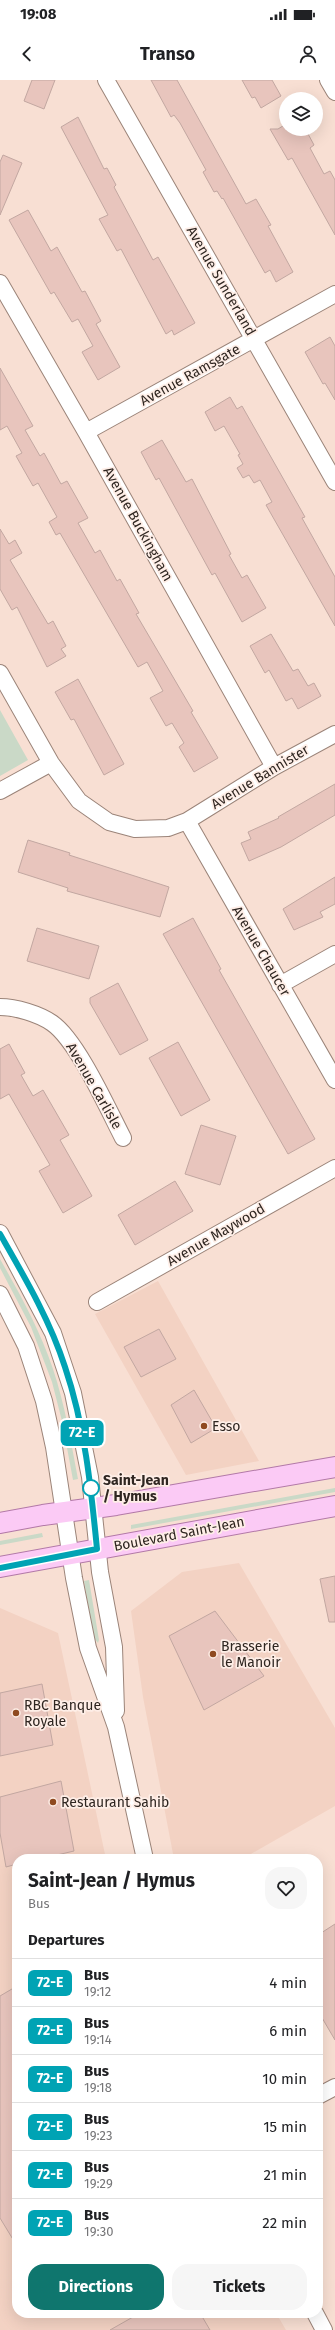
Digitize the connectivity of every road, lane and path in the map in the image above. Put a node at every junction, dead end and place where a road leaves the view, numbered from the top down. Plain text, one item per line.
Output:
1 (106, 80) edge
2 (328, 80) edge
3 (335, 92) edge
4 (0, 283) edge
5 (335, 294) edge
6 (254, 340) junction
7 (86, 432) junction
8 (335, 482) edge
9 (0, 673) edge
10 (335, 734) edge
11 (50, 763) junction
12 (274, 767) junction
13 (0, 791) edge
14 (187, 822) junction
15 (335, 954) edge
16 (280, 985) junction
17 (0, 1007) edge
18 (335, 1080) edge
19 (124, 1138) dead end
20 (335, 1168) edge
21 (0, 1234) edge
22 (0, 1294) edge
23 (97, 1302) dead end
24 (335, 1466) edge
25 (335, 1506) edge
26 (93, 1509) junction
27 (65, 1512) junction
28 (0, 1524) edge
29 (97, 1549) junction
30 (70, 1554) junction
31 (0, 1568) edge
32 (116, 1727) junction
33 (143, 1854) edge
34 (335, 2087) edge
35 (323, 2093) edge
36 (318, 2318) edge
37 (324, 2330) edge

1 - 6 street, Avenue Sunderland
2 - 3 street
4 - 7 street, Avenue Buckingham
5 - 6 street, Avenue Ramsgate
6 - 7 street, Avenue Ramsgate
6 - 8 street, Avenue Sunderland
7 - 12 street, Avenue Buckingham
9 - 11 street, Avenue Bannister
10 - 12 street, Avenue Bannister
11 - 13 street
11 - 14 street, Avenue Bannister
12 - 14 street, Avenue Bannister
14 - 16 street, Avenue Chaucer
15 - 16 street
16 - 18 street, Avenue Chaucer
17 - 19 street, Avenue Carlisle
20 - 23 street, Avenue Maywood
21 - 26 street
22 - 27 street
24 - 26 main road
25 - 29 main road, Boulevard Saint-Jean
26 - 27 main road
26 - 29 street
27 - 28 main road
27 - 30 street
29 - 30 main road, Boulevard Saint-Jean
29 - 32 street
30 - 31 main road, Boulevard Saint-Jean
30 - 32 street
32 - 33 street
34 - 35 street
36 - 37 street

